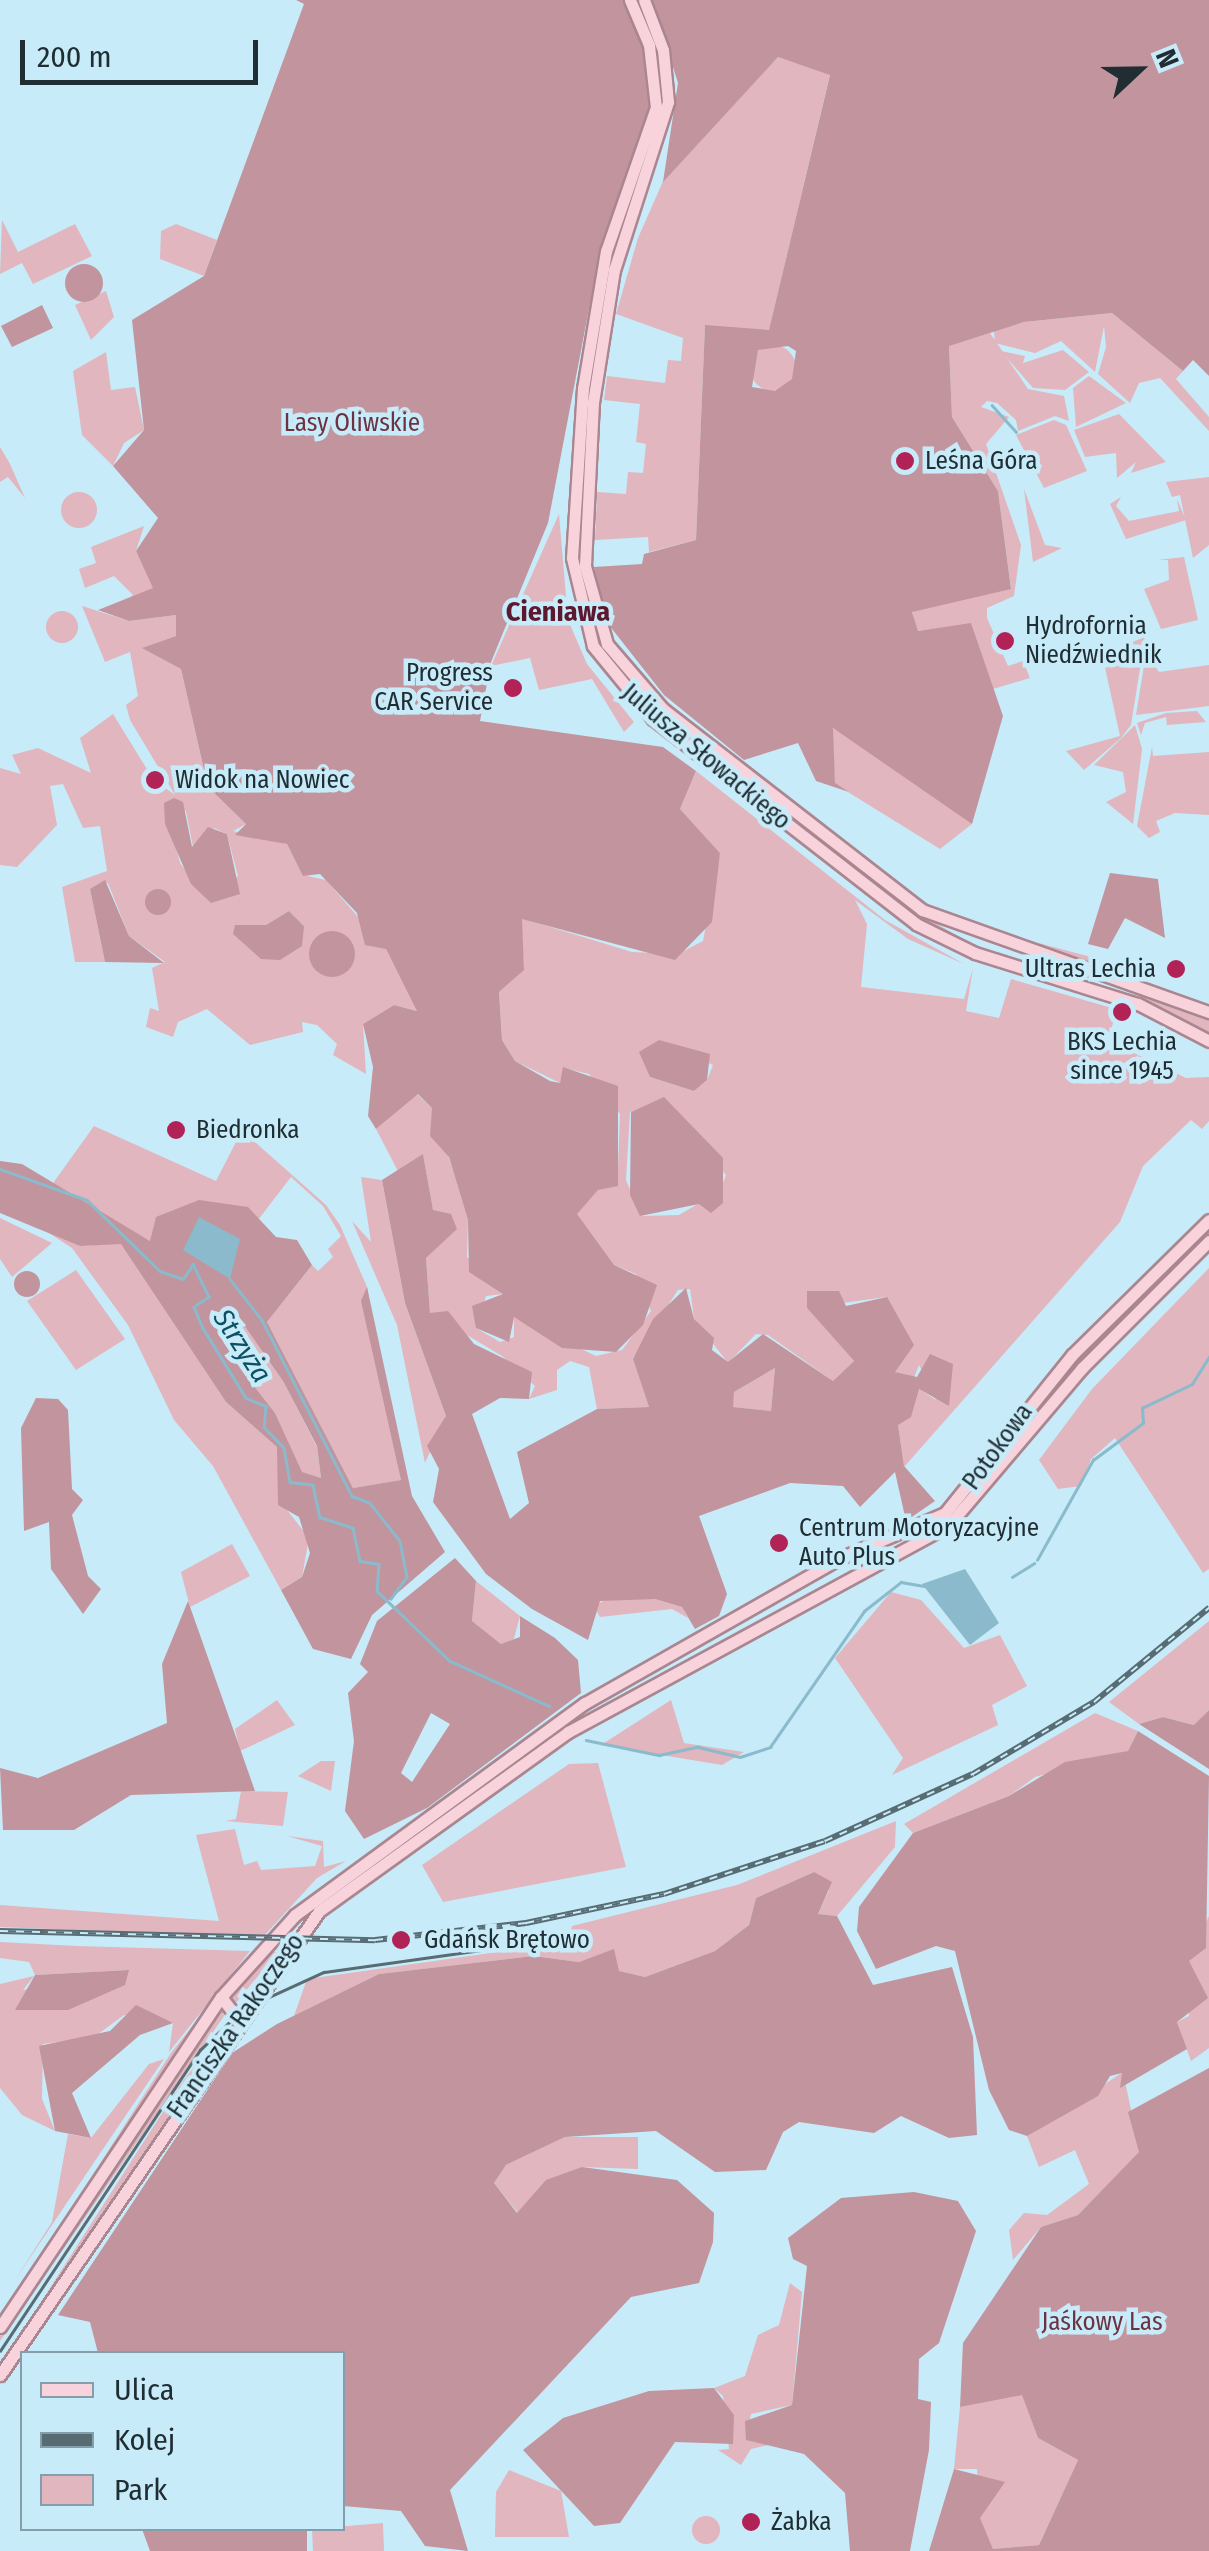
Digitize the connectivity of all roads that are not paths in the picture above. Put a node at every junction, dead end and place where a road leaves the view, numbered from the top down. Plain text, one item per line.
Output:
1 (630, 0) edge
2 (644, 0) edge
3 (1209, 1012) edge
4 (1209, 1041) edge
5 (1209, 1220) edge
6 (1209, 1242) edge
7 (1122, 1304) junction
8 (1133, 1316) junction
9 (906, 1533) junction
10 (912, 1547) junction
11 (711, 1631) junction
12 (719, 1646) junction
13 (639, 1672) joint
14 (648, 1685) joint
15 (221, 1997) junction
16 (240, 2021) junction
17 (0, 2327) edge
18 (0, 2375) edge

1 - 4 main road, Juliusza Słowackiego
2 - 3 main road, Juliusza Słowackiego
5 - 7 main road, Potokowa
6 - 8 main road, Potokowa
7 - 8 main road
7 - 9 main road, Potokowa
8 - 10 main road, Potokowa
9 - 10 main road
9 - 11 main road, Potokowa
10 - 12 main road, Potokowa
11 - 12 main road
11 - 13 main road, Potokowa
12 - 14 main road, Potokowa
13 - 15 main road, Franciszka Rakoczego
14 - 16 main road, Franciszka Rakoczego
15 - 16 main road
15 - 17 main road, Franciszka Rakoczego
16 - 18 main road, Franciszka Rakoczego

